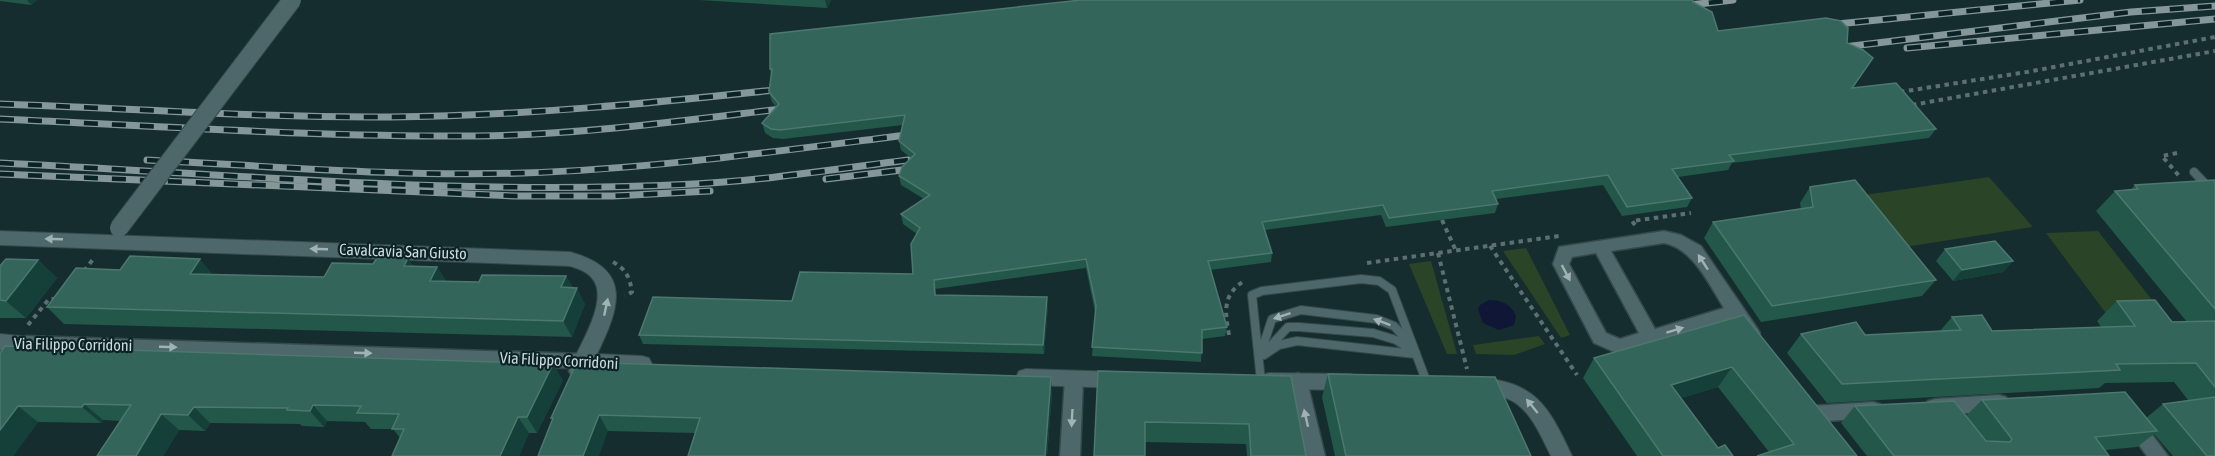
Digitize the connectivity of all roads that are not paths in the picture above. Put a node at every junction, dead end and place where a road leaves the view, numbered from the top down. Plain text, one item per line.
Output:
1 (292, 0) edge
2 (2194, 172) dead end
3 (2215, 194) edge
4 (0, 237) edge
5 (109, 241) junction
6 (1600, 246) junction
7 (1734, 312) junction
8 (27, 334) junction
9 (1651, 338) junction
10 (0, 342) edge
11 (1762, 348) edge
12 (1417, 354) junction
13 (1259, 359) junction
14 (583, 361) junction
15 (664, 366) edge
16 (0, 377) edge
17 (1005, 377) edge
18 (1074, 379) junction
19 (1146, 380) edge
20 (1239, 381) edge
21 (1261, 381) junction
22 (1298, 381) junction
23 (573, 382) edge
24 (1368, 382) edge
25 (1418, 383) joint
26 (1799, 397) edge
27 (2022, 402) edge
28 (1943, 406) junction
29 (2119, 406) edge
30 (1920, 407) edge
31 (1886, 409) edge
32 (1812, 414) junction
33 (1956, 423) edge
34 (1824, 430) edge
35 (1070, 456) edge
36 (1315, 456) edge
37 (1562, 456) edge
38 (2158, 456) edge

1 - 5 street, bridge
2 - 3 lane
5 -> 4 street, Cavalcavia San Giusto
14 -> 5 street, Cavalcavia San Giusto
7 -> 6 street
6 - 9 street
6 -> 9 street
9 -> 7 street
7 - 11 street
8 - 10 street, Via Filippo Corridoni
8 -> 14 street, Via Filippo Corridoni
8 - 16 street
12 - 13 lane
12 - 13 lane
12 -> 13 lane
12 - 13 lane
12 - 25 lane
13 - 21 lane
14 - 15 street, Via Filippo Corridoni
14 - 23 street
17 - 18 street
18 - 19 street
18 -> 35 street
20 - 21 street
21 - 22 street
22 - 24 street
36 -> 22 street
37 -> 25 street
26 - 32 street
27 - 28 street
28 - 30 street
28 - 33 street
29 - 38 street
31 - 32 street
32 - 34 street

